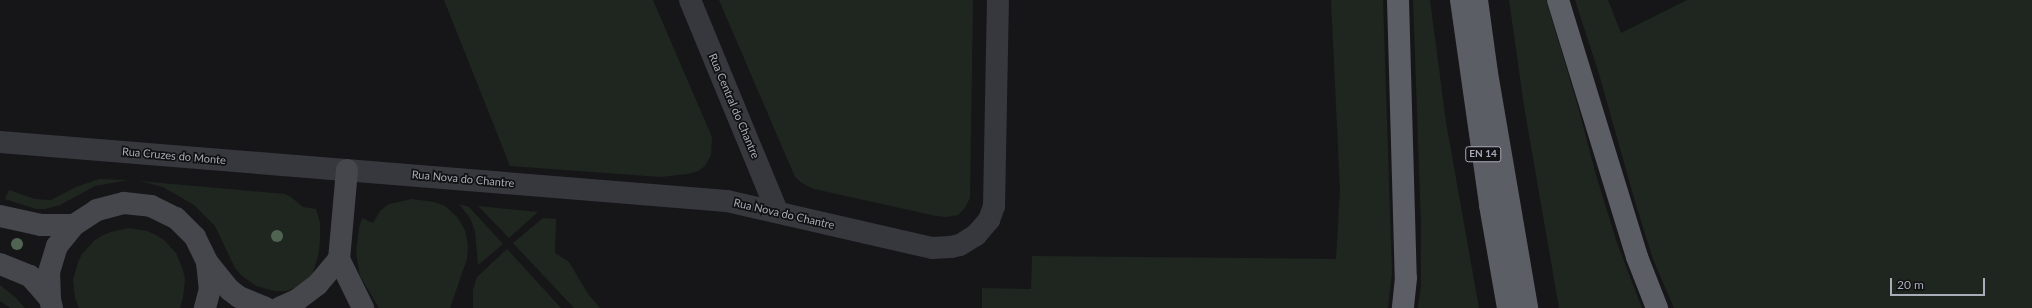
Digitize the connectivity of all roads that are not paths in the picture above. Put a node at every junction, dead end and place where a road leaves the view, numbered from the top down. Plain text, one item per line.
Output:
1 (690, 0) edge
2 (998, 0) edge
3 (1398, 0) edge
4 (1461, 0) edge
5 (1477, 0) edge
6 (1558, 0) edge
7 (0, 142) edge
8 (347, 170) junction
9 (777, 211) junction
10 (0, 216) edge
11 (74, 225) junction
12 (340, 259) junction
13 (207, 262) junction
14 (0, 264) edge
15 (51, 304) edge
16 (205, 308) edge
17 (266, 308) edge
18 (278, 308) edge
19 (363, 308) edge
20 (1403, 308) edge
21 (1508, 308) edge
22 (1527, 308) edge
23 (1656, 308) edge

1 - 9 street, Rua Central do Chantre
2 - 9 street, Rua Nova do Chantre
3 - 20 highway
4 - 21 highway, EN 14
5 - 22 highway, EN 14
6 - 23 highway
7 - 8 street, Rua Cruzes do Monte
8 - 9 street, Rua Nova do Chantre
8 - 12 main road
10 - 11 main road
11 - 13 main road
11 - 15 main road
12 - 18 main road
12 - 19 main road
13 - 16 main road
13 - 17 main road
14 - 15 main road

